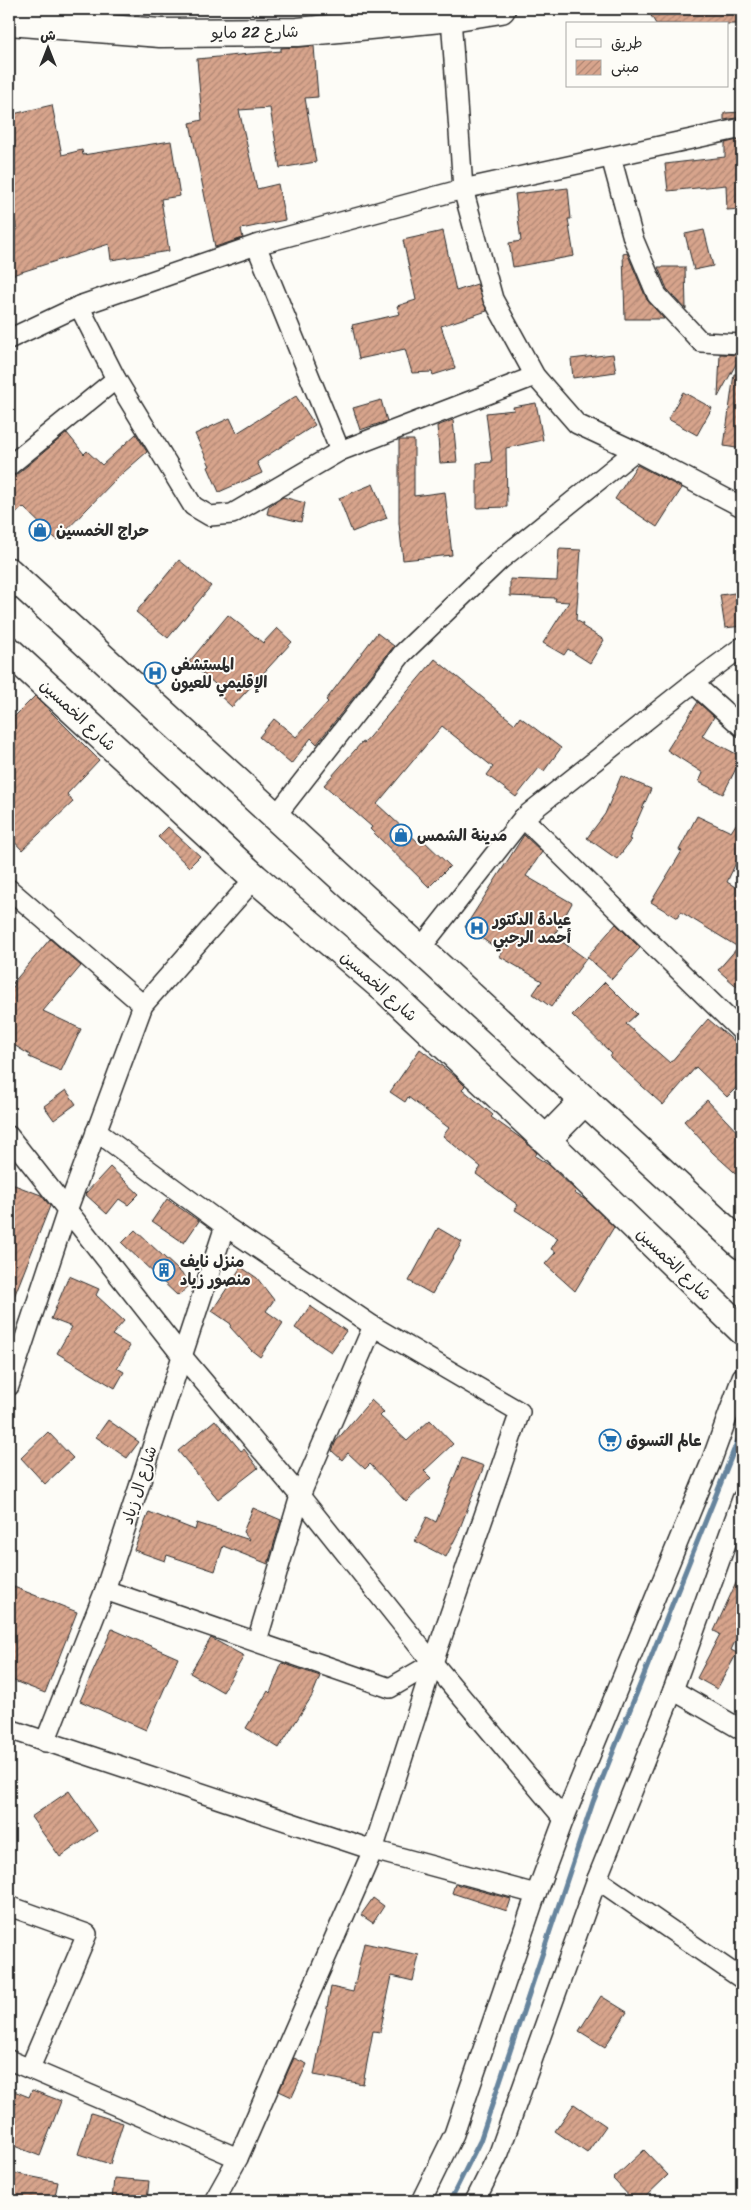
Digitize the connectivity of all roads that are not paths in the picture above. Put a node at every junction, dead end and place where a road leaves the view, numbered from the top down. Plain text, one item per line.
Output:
1 (501, 9) edge
2 (451, 17) junction
3 (9, 21) edge
4 (742, 128) edge
5 (611, 157) junction
6 (463, 190) junction
7 (256, 244) junction
8 (79, 306) junction
9 (9, 339) edge
10 (742, 344) edge
11 (535, 376) junction
12 (116, 379) junction
13 (635, 450) junction
14 (340, 451) junction
15 (9, 466) edge
16 (742, 507) edge
17 (9, 572) edge
18 (742, 647) edge
19 (9, 651) edge
20 (694, 683) junction
21 (742, 727) edge
22 (274, 817) junction
23 (523, 818) junction
24 (255, 878) junction
25 (9, 891) edge
26 (420, 949) junction
27 (143, 1005) junction
28 (742, 1032) edge
29 (585, 1100) junction
30 (96, 1132) junction
31 (9, 1136) edge
32 (546, 1140) junction
33 (68, 1208) junction
34 (225, 1226) junction
35 (742, 1245) edge
36 (373, 1326) junction
37 (742, 1330) edge
38 (182, 1356) junction
39 (742, 1377) edge
40 (9, 1386) edge
41 (300, 1496) junction
42 (742, 1499) edge
43 (105, 1590) junction
44 (257, 1641) junction
45 (433, 1662) junction
46 (673, 1690) junction
47 (9, 1729) edge
48 (742, 1730) edge
49 (45, 1742) junction
50 (564, 1819) junction
51 (373, 1850) junction
52 (597, 1879) junction
53 (536, 1894) junction
54 (9, 1906) edge
55 (742, 1978) edge
56 (9, 2060) edge
57 (30, 2068) junction
58 (238, 2158) junction
59 (214, 2201) edge
60 (421, 2201) edge
61 (475, 2201) edge

1 - 2 main road, شارع 22 مايو
2 - 3 main road, شارع 22 مايو
2 - 6 street
4 - 5 street
5 - 6 street
5 - 10 street
6 - 7 street
6 - 11 street
7 - 8 street
7 - 14 street
8 - 9 street
8 - 12 street
11 - 13 street
11 - 14 street
12 - 14 street
12 - 15 street
13 - 16 street
13 - 22 street
17 - 22 main road
18 - 20 street
19 - 24 main road, شارع الخمسين
20 - 21 street
20 - 23 street
22 - 26 main road
23 - 26 street
23 - 28 street
24 - 27 street
24 - 32 main road, شارع الخمسين
25 - 27 street
26 - 29 main road
27 - 30 street
29 - 32 main road
29 - 35 main road
30 - 33 street
30 - 34 street
31 - 33 street
32 - 37 main road, شارع الخمسين
33 - 38 street
33 - 40 street
34 - 36 street
34 - 38 street, شارع ال زياد
36 - 41 street
36 - 45 street
38 - 41 street
38 - 43 street, شارع ال زياد
39 - 50 street
41 - 44 street
41 - 45 street
42 - 46 street
43 - 44 street
43 - 49 street, شارع ال زياد
44 - 45 street
45 - 50 street
45 - 51 street
46 - 48 street
46 - 52 street
47 - 49 street
49 - 51 street
50 - 53 street
51 - 53 street
51 - 58 street
52 - 55 street
52 - 61 street
53 - 60 street
54 - 57 street
56 - 57 street
57 - 58 street
58 - 59 street

